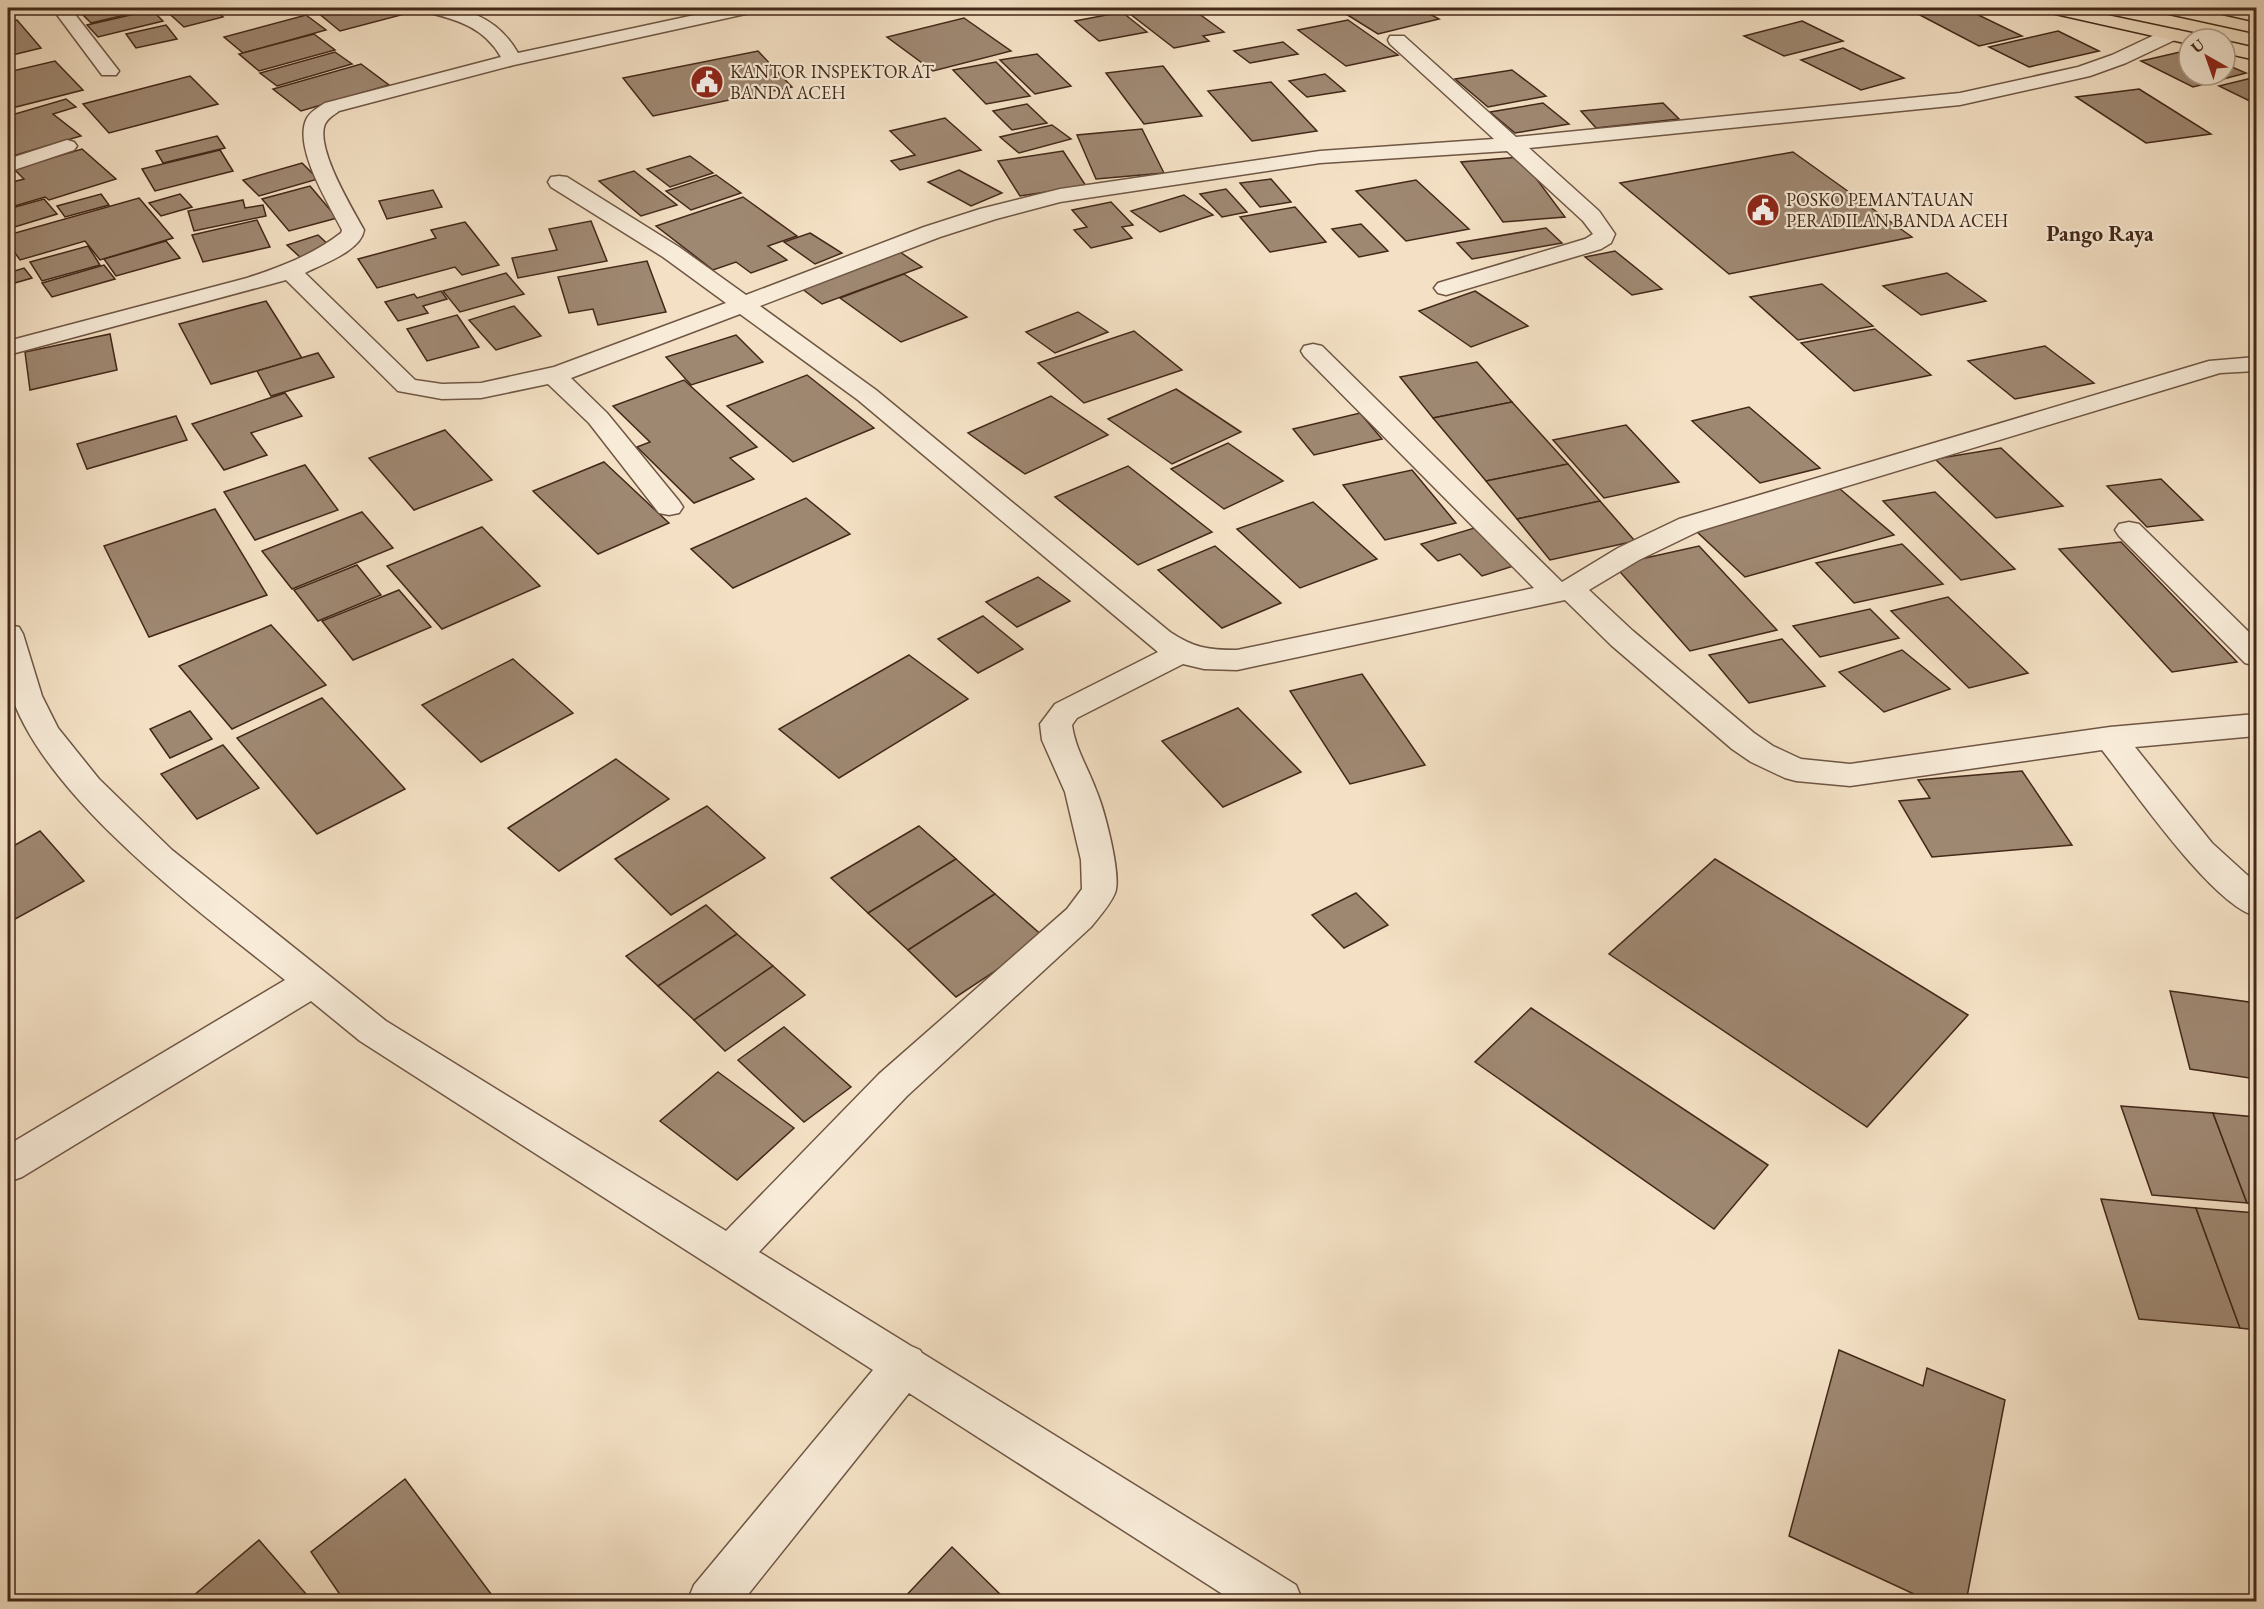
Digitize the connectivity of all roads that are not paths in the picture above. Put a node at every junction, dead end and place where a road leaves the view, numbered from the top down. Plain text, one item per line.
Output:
1 (61, 8) edge
2 (433, 8) edge
3 (750, 8) edge
4 (2051, 8) edge
5 (2166, 8) edge
6 (2256, 28) edge
7 (2177, 36) edge
8 (2177, 39) edge
9 (1397, 40) dead end
10 (2237, 49) edge
11 (2256, 54) edge
12 (512, 60) junction
13 (109, 70) dead end
14 (1511, 144) junction
15 (67, 146) dead end
16 (8, 166) edge
17 (559, 182) dead end
18 (290, 271) junction
19 (1446, 288) dead end
20 (741, 305) junction
21 (8, 348) edge
22 (1313, 351) dead end
23 (2256, 364) edge
24 (554, 376) junction
25 (669, 507) dead end
26 (2129, 530) dead end
27 (1564, 591) junction
28 (8, 634) edge
29 (1180, 653) junction
30 (2256, 656) edge
31 (2256, 725) edge
32 (2110, 738) junction
33 (2256, 903) edge
34 (314, 981) junction
35 (8, 1165) edge
36 (730, 1255) junction
37 (905, 1364) junction
38 (711, 1602) edge
39 (1279, 1602) edge

1 - 13 street
2 - 12 street
3 - 12 street
4 - 7 main road
5 - 6 main road
8 - 14 street
9 - 14 street
10 - 11 main road
12 - 18 street
14 - 19 street
14 - 20 street
15 - 16 street
17 - 20 street
18 - 21 street
18 - 24 street
20 - 24 street
20 - 29 street
22 - 27 street
23 - 27 street
24 - 25 street
26 - 30 street
27 - 29 street
27 - 32 street
28 - 34 street
29 - 36 street
31 - 32 street
32 - 33 street
34 - 35 street
34 - 36 street
36 - 37 street
37 - 38 street
37 - 39 street

